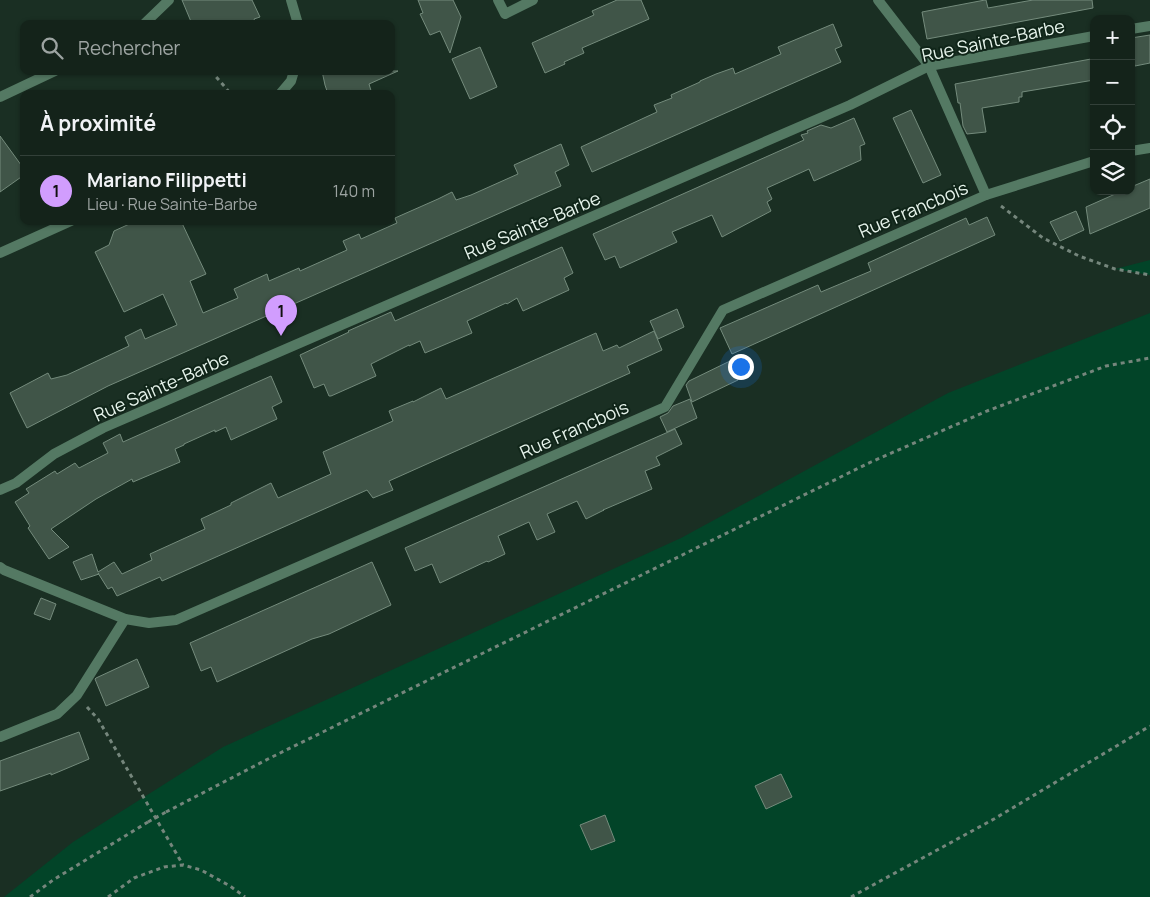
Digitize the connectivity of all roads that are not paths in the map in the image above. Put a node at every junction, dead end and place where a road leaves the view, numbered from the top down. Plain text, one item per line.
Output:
1 (169, 0) edge
2 (291, 0) edge
3 (498, 0) edge
4 (533, 0) edge
5 (878, 0) edge
6 (148, 20) edge
7 (297, 20) edge
8 (1150, 26) edge
9 (1135, 28) edge
10 (1090, 37) edge
11 (929, 66) junction
12 (47, 75) edge
13 (292, 75) edge
14 (283, 90) edge
15 (0, 97) edge
16 (1150, 148) edge
17 (1135, 150) edge
18 (1090, 161) edge
19 (986, 195) junction
20 (62, 225) edge
21 (0, 253) edge
22 (0, 490) edge
23 (0, 567) edge
24 (125, 619) junction
25 (0, 737) edge

1 - 6 street
2 - 7 street
3 - 4 street
5 - 11 street
8 - 9 street
10 - 11 street, Rue Sainte-Barbe
11 - 19 street
11 - 22 street, Rue Sainte-Barbe
12 - 15 street
13 - 14 street
16 - 17 street
18 - 19 street, Rue Francbois
19 - 24 street, Rue Francbois
20 - 21 street
23 - 24 street, Rue Francbois
24 - 25 street

